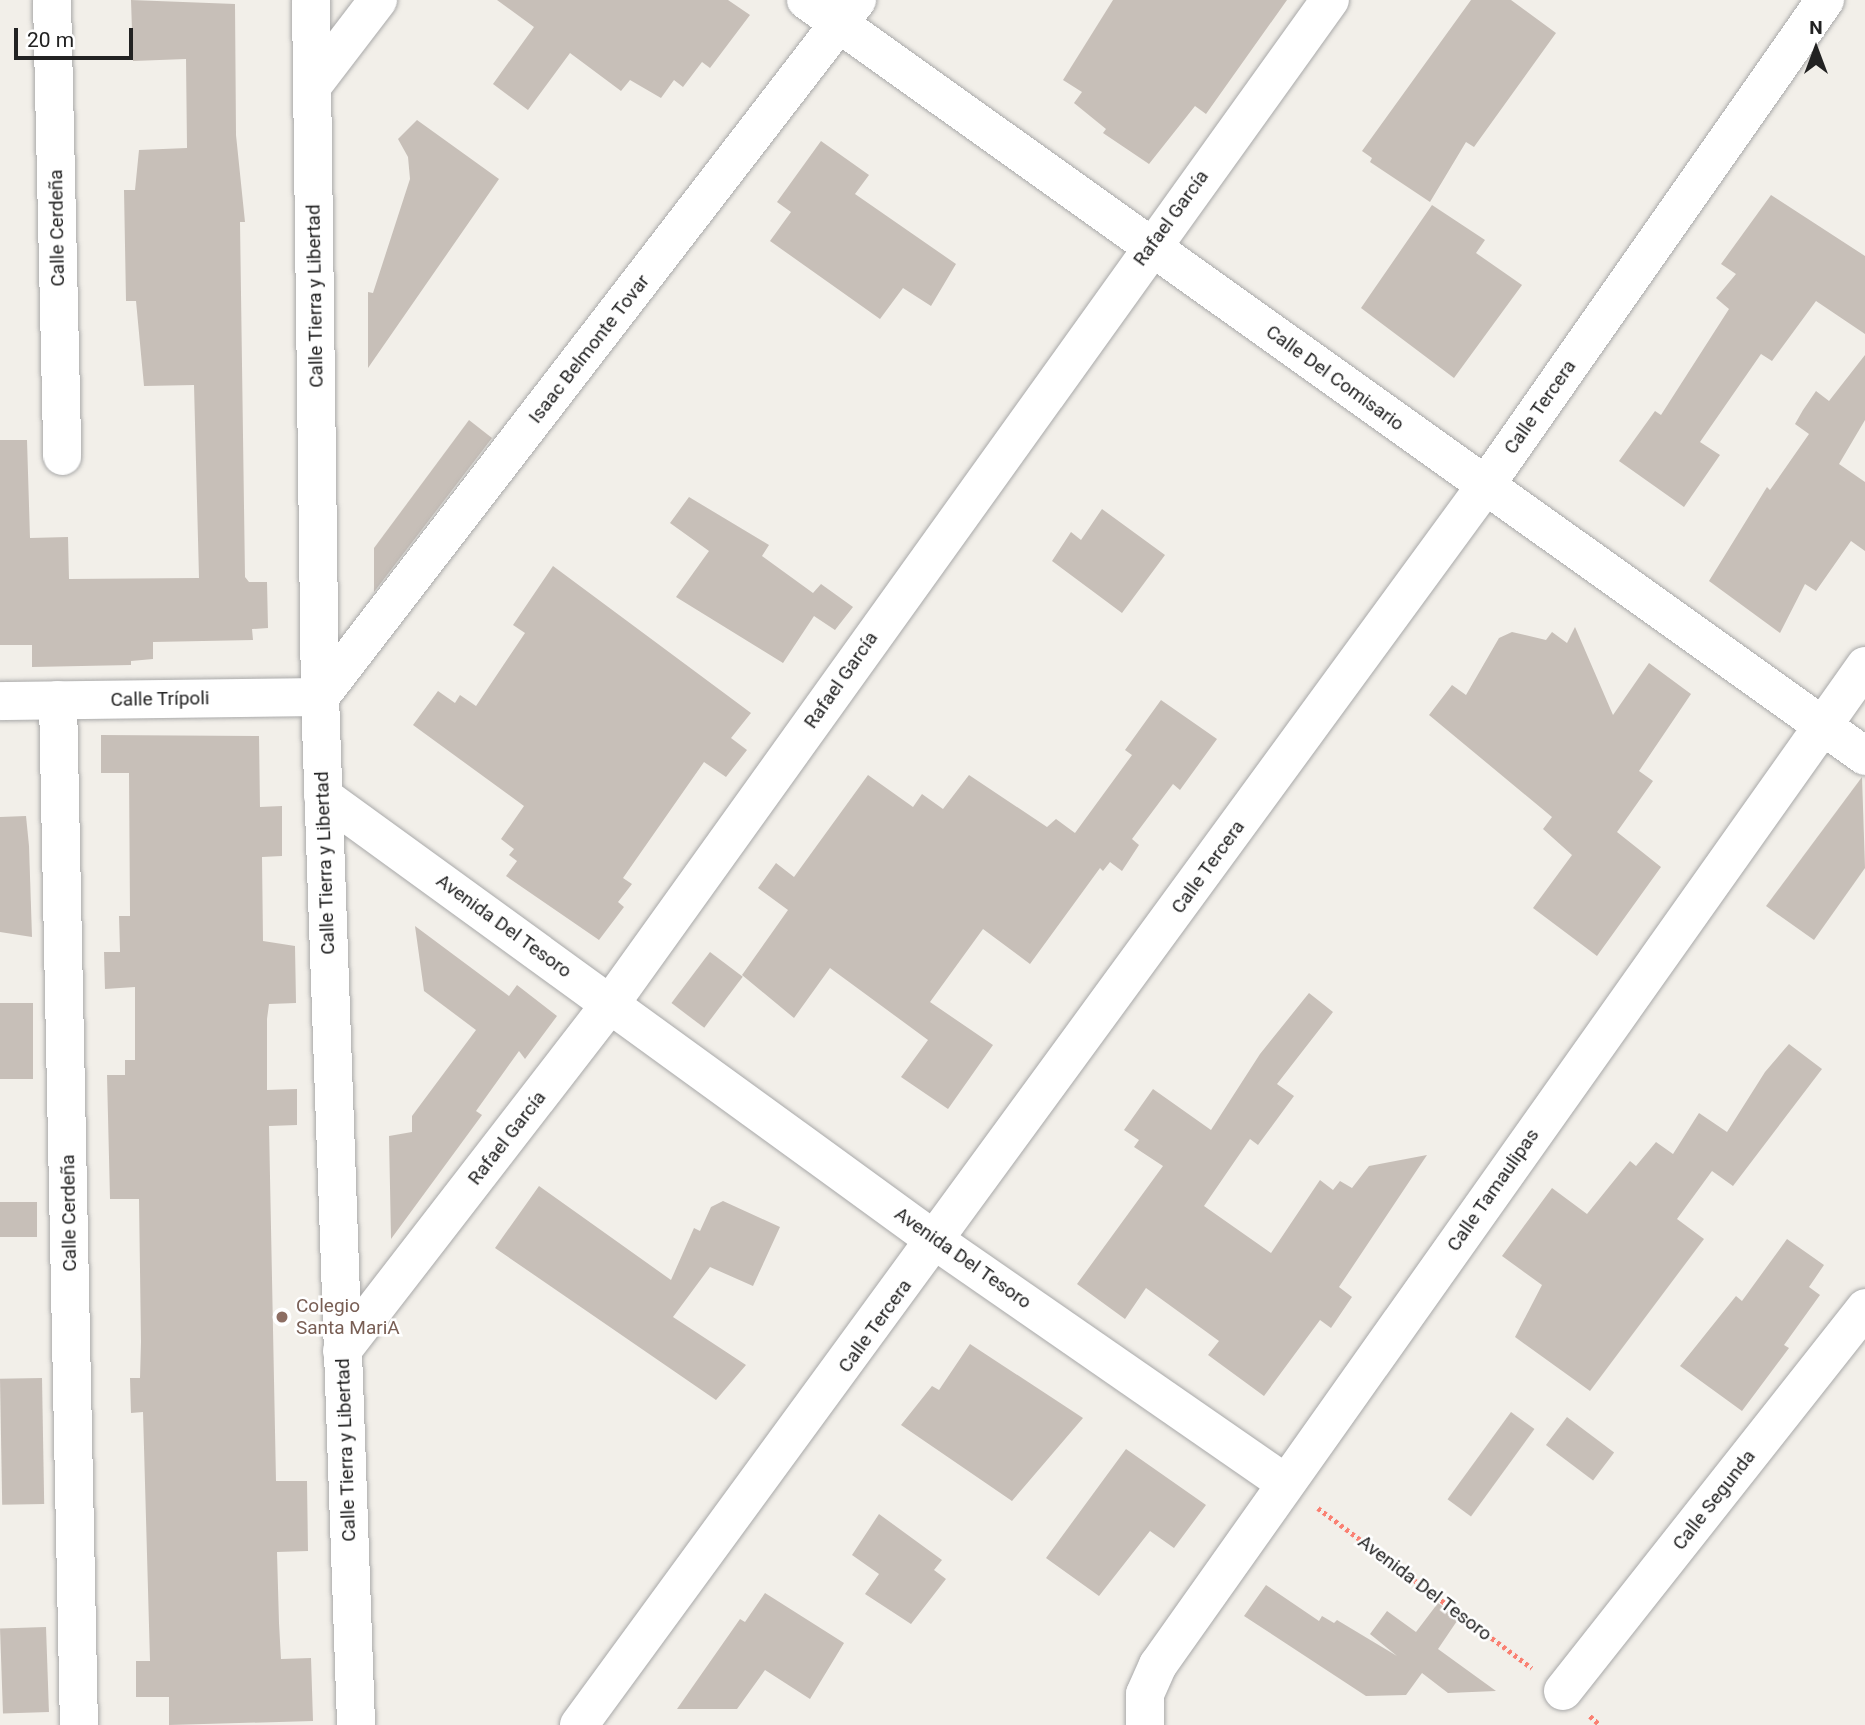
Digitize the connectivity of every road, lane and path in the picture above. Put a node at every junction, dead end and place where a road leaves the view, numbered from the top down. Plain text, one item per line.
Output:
1 (52, 0) edge
2 (311, 0) edge
3 (379, 0) edge
4 (806, 0) edge
5 (1330, 0) edge
6 (1825, 0) edge
7 (848, 12) edge
8 (313, 85) junction
9 (1150, 246) junction
10 (62, 456) dead end
11 (1485, 486) junction
12 (1865, 666) edge
13 (320, 697) junction
14 (58, 700) junction
15 (0, 701) edge
16 (1822, 726) junction
17 (1865, 756) edge
18 (323, 796) junction
19 (611, 1003) junction
20 (937, 1242) junction
21 (1865, 1308) edge
22 (342, 1351) junction
23 (1285, 1483) junction
24 (1563, 1691) junction
25 (79, 1725) edge
26 (356, 1725) edge
27 (579, 1725) edge
28 (1145, 1725) edge
29 (1600, 1725) edge

1 - 10 street, Calle Cerdeña
2 - 8 street, Calle Tierra y Libertad
3 - 8 street
4 - 7 street, Calle Del Comisario
5 - 9 street, Rafael García
6 - 11 street, Calle Tercera
7 - 9 street, Calle Del Comisario
7 - 13 street, Isaac Belmonte Tovar
8 - 13 street, Calle Tierra y Libertad
9 - 11 street, Calle Del Comisario
9 - 19 street, Rafael García
11 - 16 street, Calle Del Comisario
11 - 20 street, Calle Tercera
12 - 16 street, Calle Tamaulipas
13 - 14 street, Calle Trípoli
13 - 18 street, Calle Tierra y Libertad
14 - 15 street, Calle Trípoli
14 - 25 street, Calle Cerdeña
16 - 17 street, Calle Del Comisario
16 - 23 street, Calle Tamaulipas
18 - 19 street, Avenida Del Tesoro
18 - 22 street, Calle Tierra y Libertad
19 - 20 street, Avenida Del Tesoro
19 - 22 street, Rafael García
20 - 23 street, Avenida Del Tesoro
20 - 27 street, Calle Tercera
21 - 24 street, Calle Segunda
22 - 26 street, Calle Tierra y Libertad
23 - 24 path, Avenida Del Tesoro
23 - 28 street, Calle Tamaulipas
24 - 29 path, Avenida Del Tesoro

